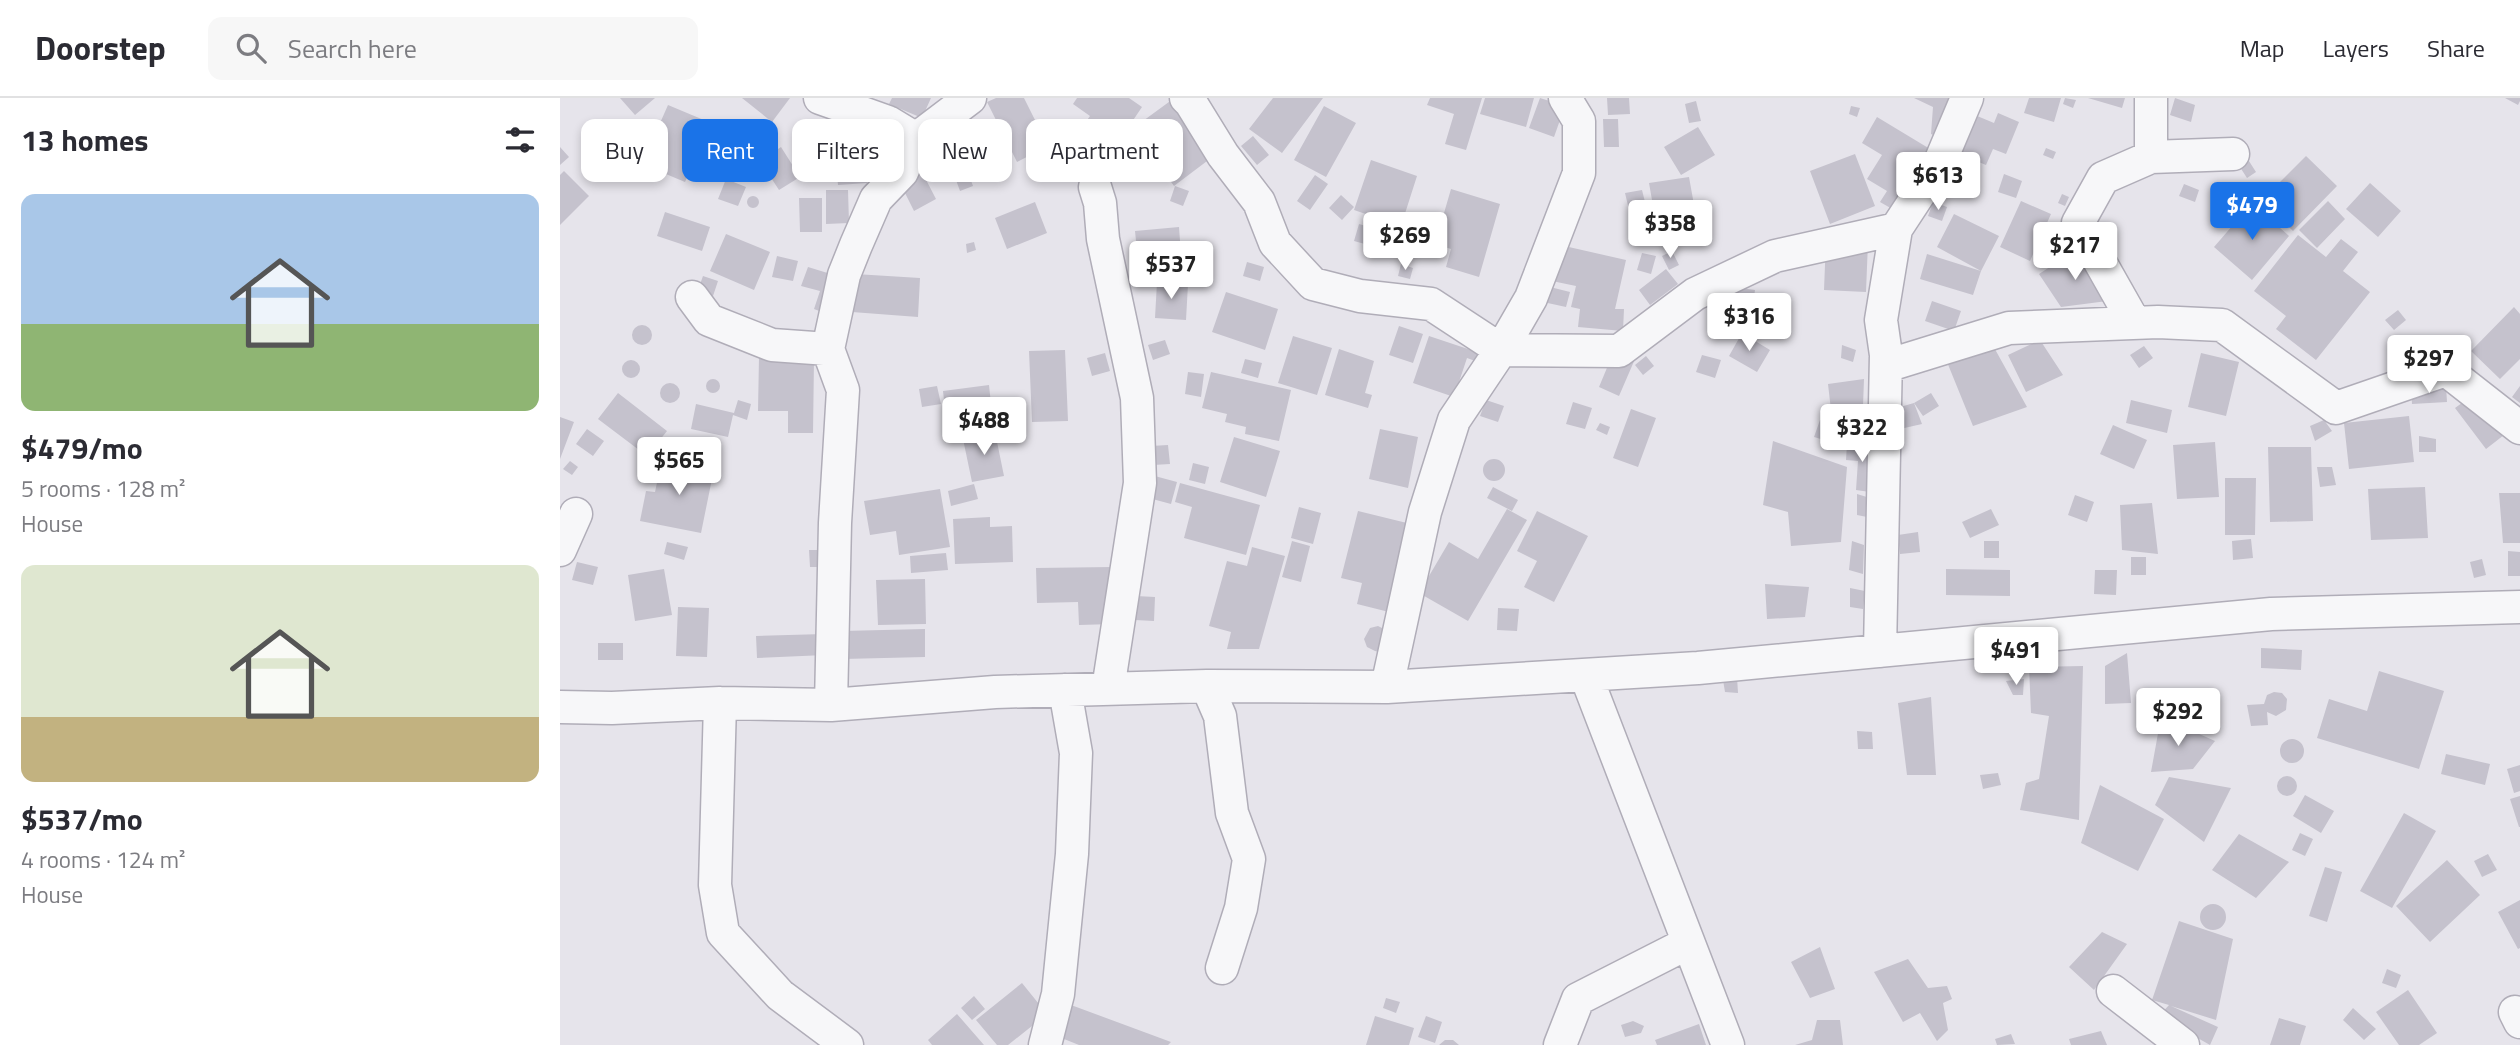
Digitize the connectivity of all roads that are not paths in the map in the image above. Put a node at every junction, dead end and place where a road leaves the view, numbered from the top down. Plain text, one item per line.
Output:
1 (820, 98) edge
2 (970, 98) edge
3 (1186, 98) edge
4 (1565, 98) edge
5 (1967, 98) edge
6 (2151, 98) edge
7 (916, 139) junction
8 (2233, 154) dead end
9 (2151, 158) junction
10 (1095, 187) dead end
11 (1896, 229) junction
12 (692, 298) dead end
13 (2134, 322) junction
14 (828, 349) junction
15 (1500, 350) junction
16 (1886, 366) junction
17 (2520, 428) edge
18 (576, 514) dead end
19 (560, 550) edge
20 (2520, 607) edge
21 (1880, 651) junction
22 (1586, 676) junction
23 (1207, 686) junction
24 (1387, 687) junction
25 (1108, 689) junction
26 (1065, 690) junction
27 (720, 703) junction
28 (831, 705) junction
29 (560, 707) edge
30 (1688, 943) junction
31 (1222, 968) dead end
32 (2113, 991) dead end
33 (847, 1045) edge
34 (1045, 1045) edge
35 (1560, 1045) edge
36 (1728, 1045) edge
37 (2183, 1045) edge

1 - 7 street
2 - 7 street
3 - 15 street
4 - 15 street
5 - 11 street
6 - 9 street
7 - 14 street
8 - 9 street
9 - 13 street
10 - 25 street
11 - 15 street
11 - 16 street
12 - 14 street
13 - 16 street
13 - 17 street
14 - 28 street
15 - 24 street
16 - 21 street
18 - 19 street
20 - 21 street
21 - 22 street
22 - 24 street
22 - 30 street
23 - 24 street
23 - 25 street
23 - 31 street
25 - 26 street
26 - 28 street
26 - 34 street
27 - 28 street
27 - 29 street
27 - 33 street
30 - 35 street
30 - 36 street
32 - 37 street

